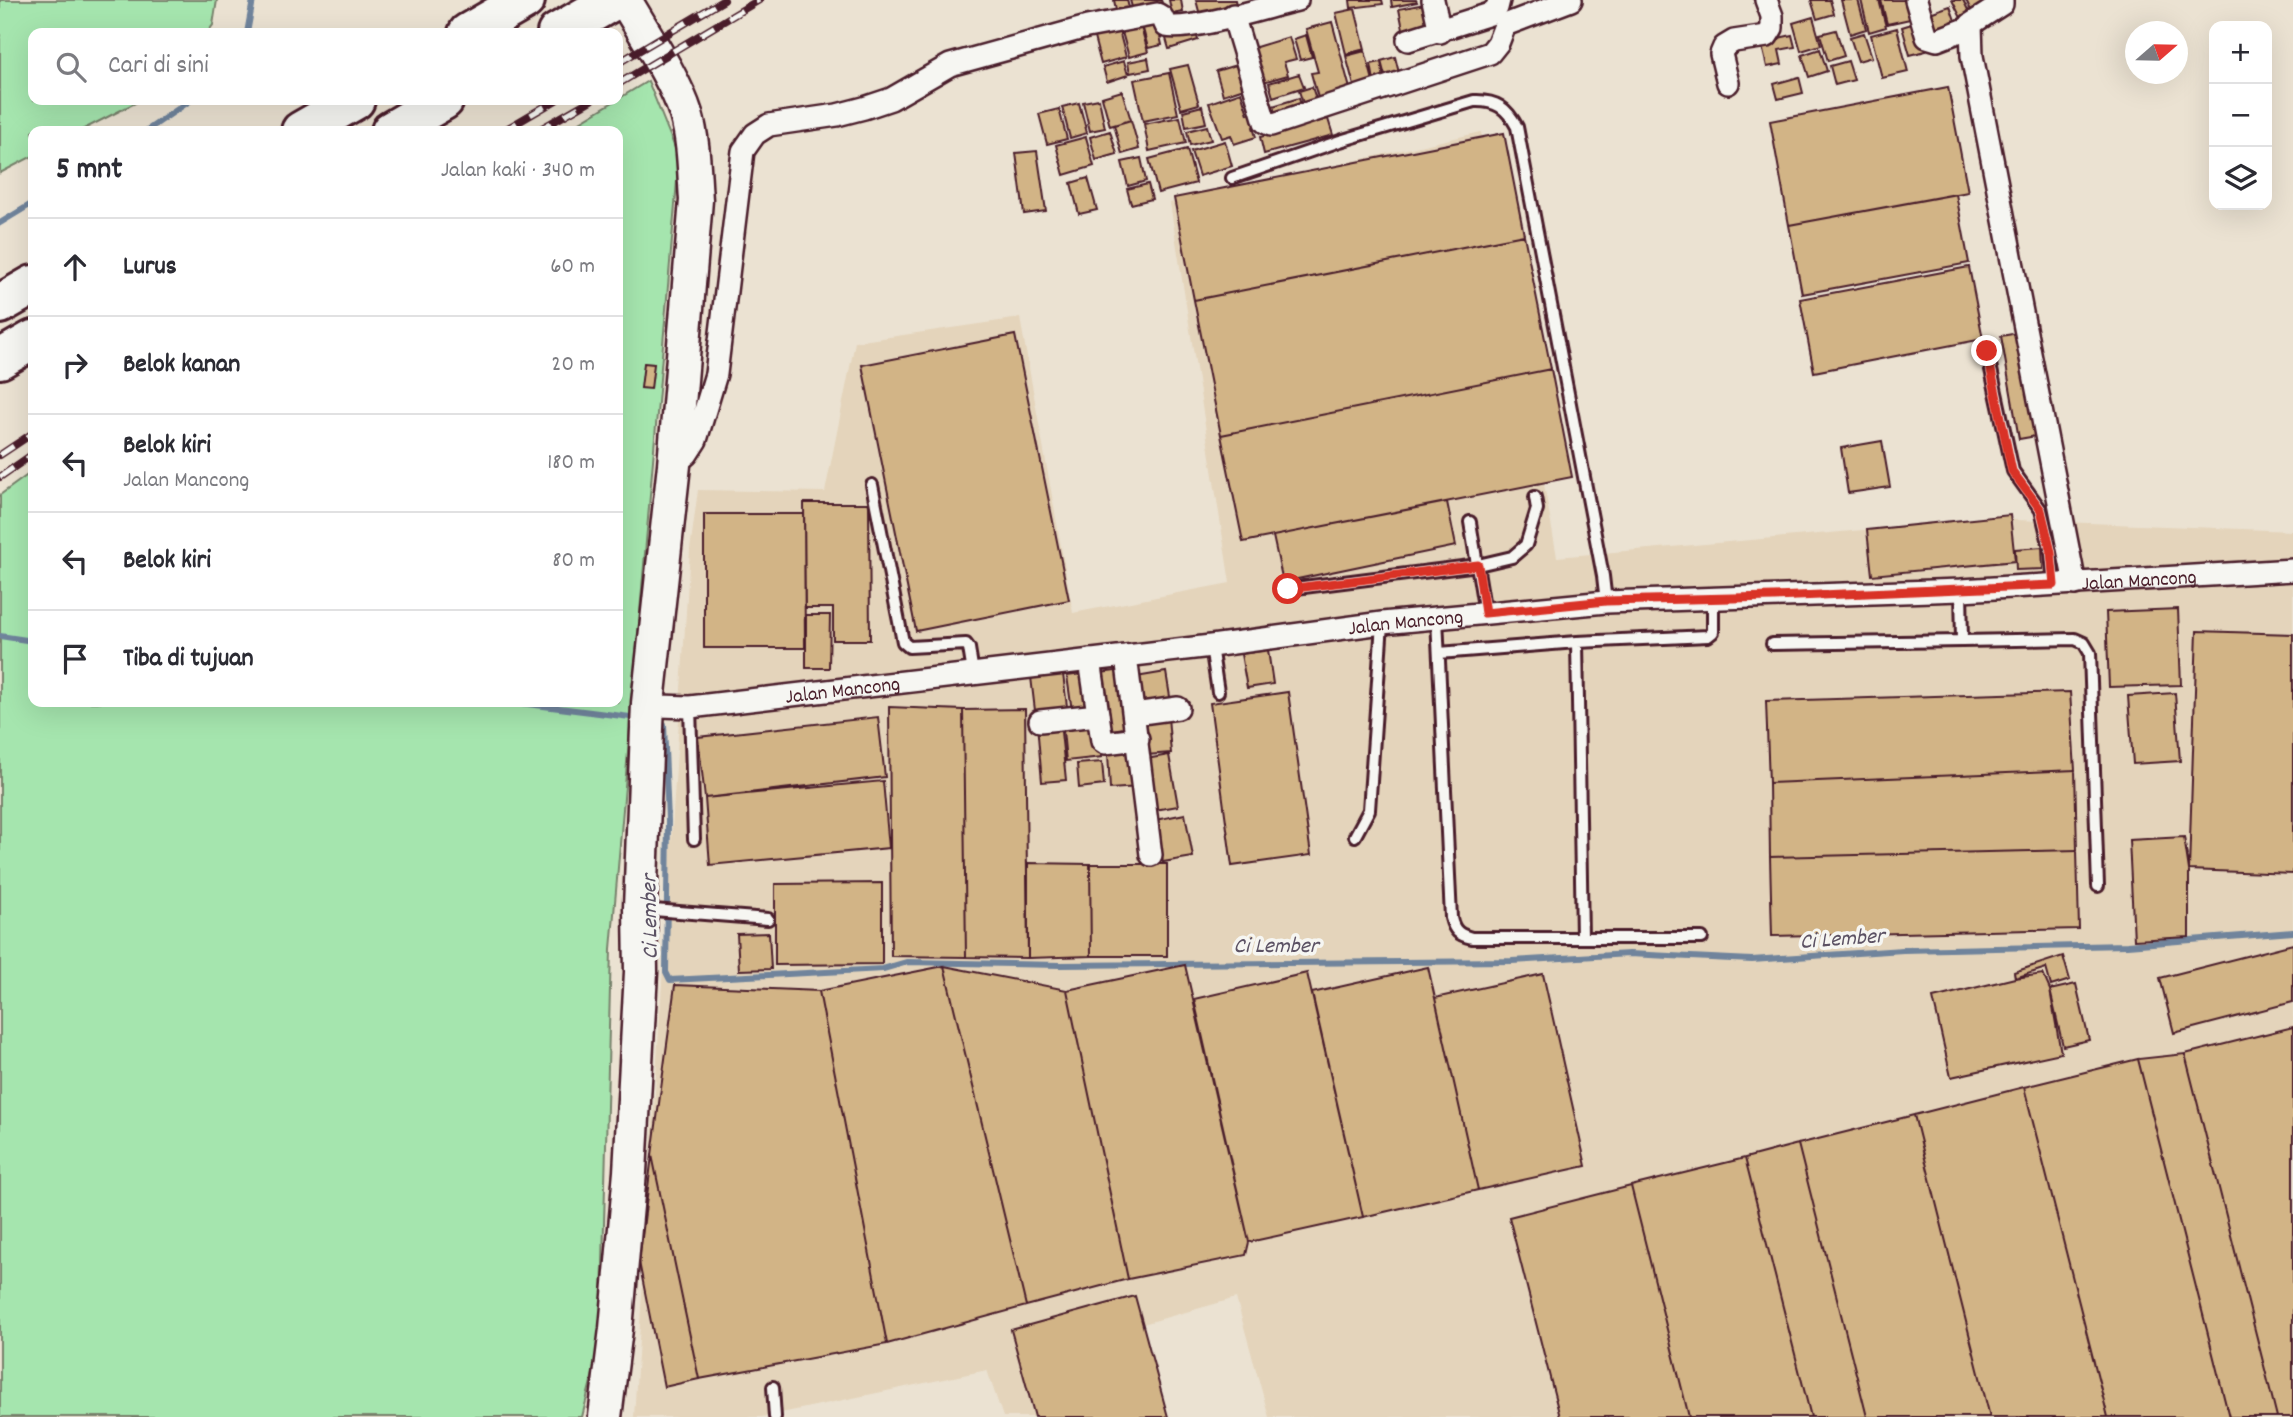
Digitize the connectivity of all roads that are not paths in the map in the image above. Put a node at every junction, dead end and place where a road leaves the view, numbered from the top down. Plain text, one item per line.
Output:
1 (525, 0) edge
2 (614, 0) edge
3 (625, 0) edge
4 (1297, 0) edge
5 (1433, 0) edge
6 (1499, 0) edge
7 (1571, 0) edge
8 (1766, 0) edge
9 (1916, 0) edge
10 (2002, 0) edge
11 (1233, 15) junction
12 (1970, 27) junction
13 (477, 28) edge
14 (566, 28) edge
15 (1440, 32) junction
16 (1408, 40) dead end
17 (1728, 83) dead end
18 (346, 105) edge
19 (435, 105) edge
20 (310, 126) edge
21 (400, 126) edge
22 (1232, 178) dead end
23 (28, 288) edge
24 (0, 304) edge
25 (28, 343) edge
26 (1987, 351) dead end
27 (0, 359) edge
28 (674, 465) junction
29 (872, 485) dead end
30 (1535, 496) dead end
31 (1470, 522) dead end
32 (1478, 565) junction
33 (2293, 570) edge
34 (2065, 584) junction
35 (1288, 589) dead end
36 (1961, 590) junction
37 (1713, 598) junction
38 (1606, 601) junction
39 (1485, 613) junction
40 (1437, 618) junction
41 (1382, 623) junction
42 (1962, 641) junction
43 (1577, 642) junction
44 (1772, 644) dead end
45 (1211, 646) junction
46 (1439, 653) junction
47 (1126, 656) junction
48 (1090, 660) junction
49 (973, 673) junction
50 (1218, 692) dead end
51 (687, 707) junction
52 (1178, 708) dead end
53 (651, 712) junction
54 (1134, 714) junction
55 (1098, 715) junction
56 (1040, 721) dead end
57 (1138, 738) junction
58 (1355, 836) dead end
59 (694, 839) dead end
60 (1151, 855) dead end
61 (2098, 886) dead end
62 (648, 909) junction
63 (768, 919) dead end
64 (1582, 937) junction
65 (1702, 938) dead end
66 (773, 1387) dead end
67 (605, 1417) edge
68 (775, 1417) edge

1 - 13 highway
2 - 14 highway
3 - 28 street
4 - 11 street
5 - 15 street
6 - 15 street
7 - 11 street
8 - 17 street
9 - 12 street
10 - 12 street
11 - 28 street
12 - 34 street
15 - 16 street
18 - 20 highway
19 - 21 highway
22 - 38 lane
23 - 24 highway
25 - 27 highway
26 - 34 lane
28 - 53 street
29 - 49 lane
30 - 32 lane
31 - 32 lane
32 - 35 lane
32 - 39 lane
33 - 34 street, Jalan Mancong
34 - 36 street, Jalan Mancong
36 - 37 street, Jalan Mancong
36 - 42 lane
37 - 38 street, Jalan Mancong
37 - 43 lane
38 - 39 street, Jalan Mancong
39 - 40 street, Jalan Mancong
40 - 41 street, Jalan Mancong
40 - 46 lane
41 - 45 street, Jalan Mancong
41 - 58 lane
42 - 44 lane
42 - 61 lane
43 - 46 lane
43 - 64 lane
45 - 47 street, Jalan Mancong
45 - 50 lane
46 - 64 lane
47 - 48 street, Jalan Mancong
47 - 54 street
48 - 49 street, Jalan Mancong
48 - 55 street
49 - 51 street, Jalan Mancong
51 - 53 street, Jalan Mancong
51 - 59 lane
52 - 54 street
53 - 62 street
54 - 57 street
55 - 56 street
55 - 57 street
57 - 60 street
62 - 63 lane
62 - 67 street
64 - 65 lane
66 - 68 lane

